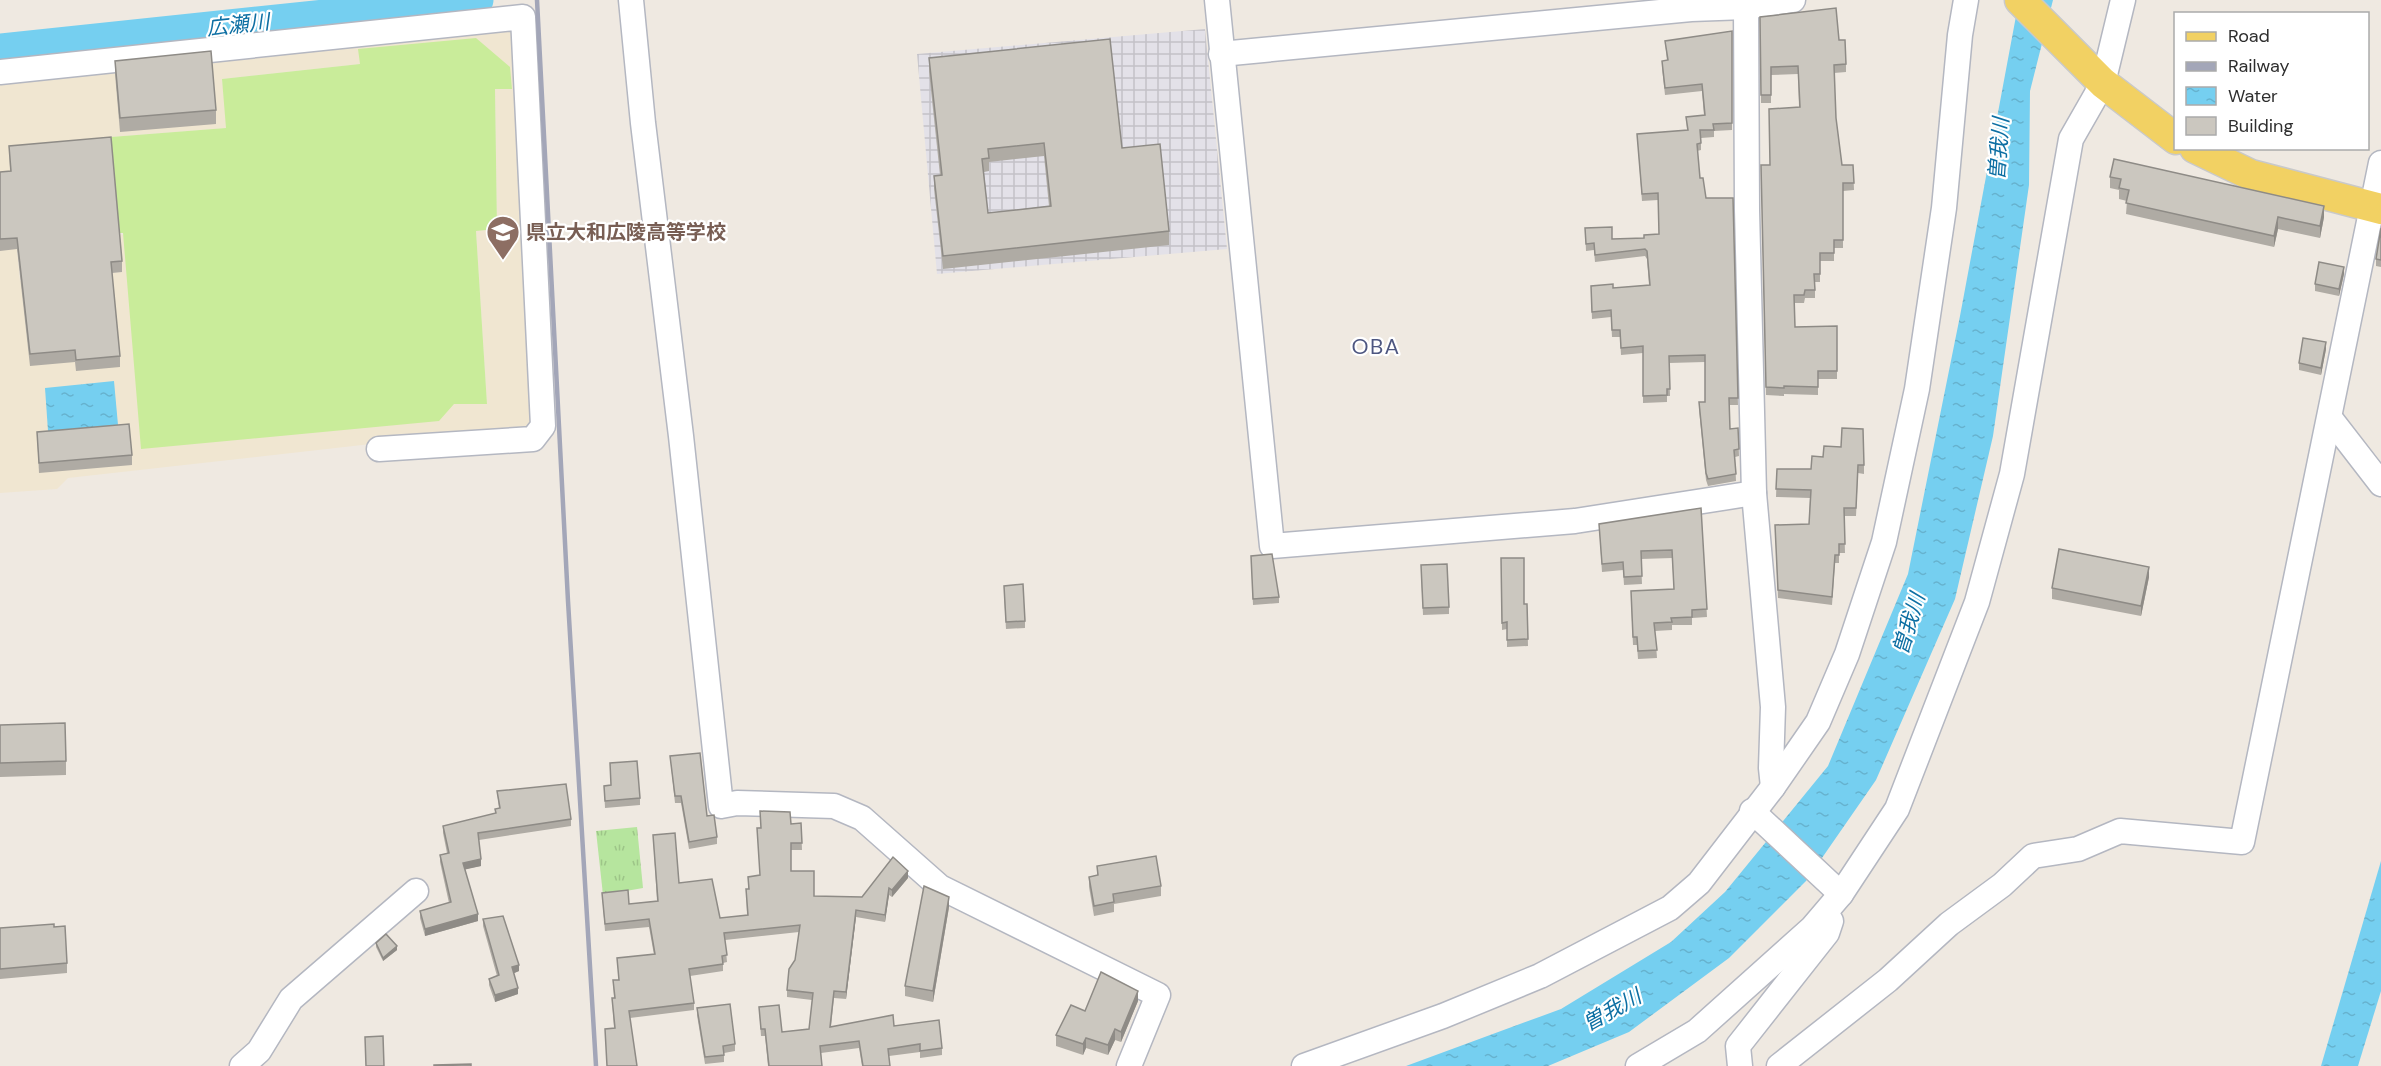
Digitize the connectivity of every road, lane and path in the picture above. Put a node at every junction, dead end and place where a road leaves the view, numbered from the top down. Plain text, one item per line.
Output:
1 (1216, 0) edge
2 (1793, 0) edge
3 (1966, 0) edge
4 (2019, 0) edge
5 (2123, 0) edge
6 (631, 2) edge
7 (1746, 7) junction
8 (1221, 54) junction
9 (0, 72) edge
10 (2095, 75) junction
11 (2174, 138) edge
12 (2199, 150) edge
13 (2381, 163) edge
14 (2376, 208) edge
15 (2330, 417) junction
16 (379, 449) dead end
17 (2381, 484) edge
18 (1754, 493) junction
19 (1773, 787) junction
20 (1756, 815) junction
21 (1835, 887) junction
22 (417, 891) dead end
23 (242, 1066) edge
24 (1129, 1066) edge
25 (1304, 1066) edge
26 (1638, 1066) edge
27 (1740, 1066) edge
28 (1779, 1066) edge

1 - 8 street
2 - 7 street
3 - 19 street
4 - 10 main road
5 - 10 street
6 - 24 street
7 - 8 street
7 - 18 street
8 - 18 street
9 - 16 street
10 - 11 main road
10 - 21 street
12 - 14 main road
13 - 14 street
14 - 15 street
15 - 17 street
15 - 28 street
18 - 19 street
19 - 20 street
20 - 21 street
20 - 25 street
21 - 26 street
21 - 27 street
22 - 23 street

